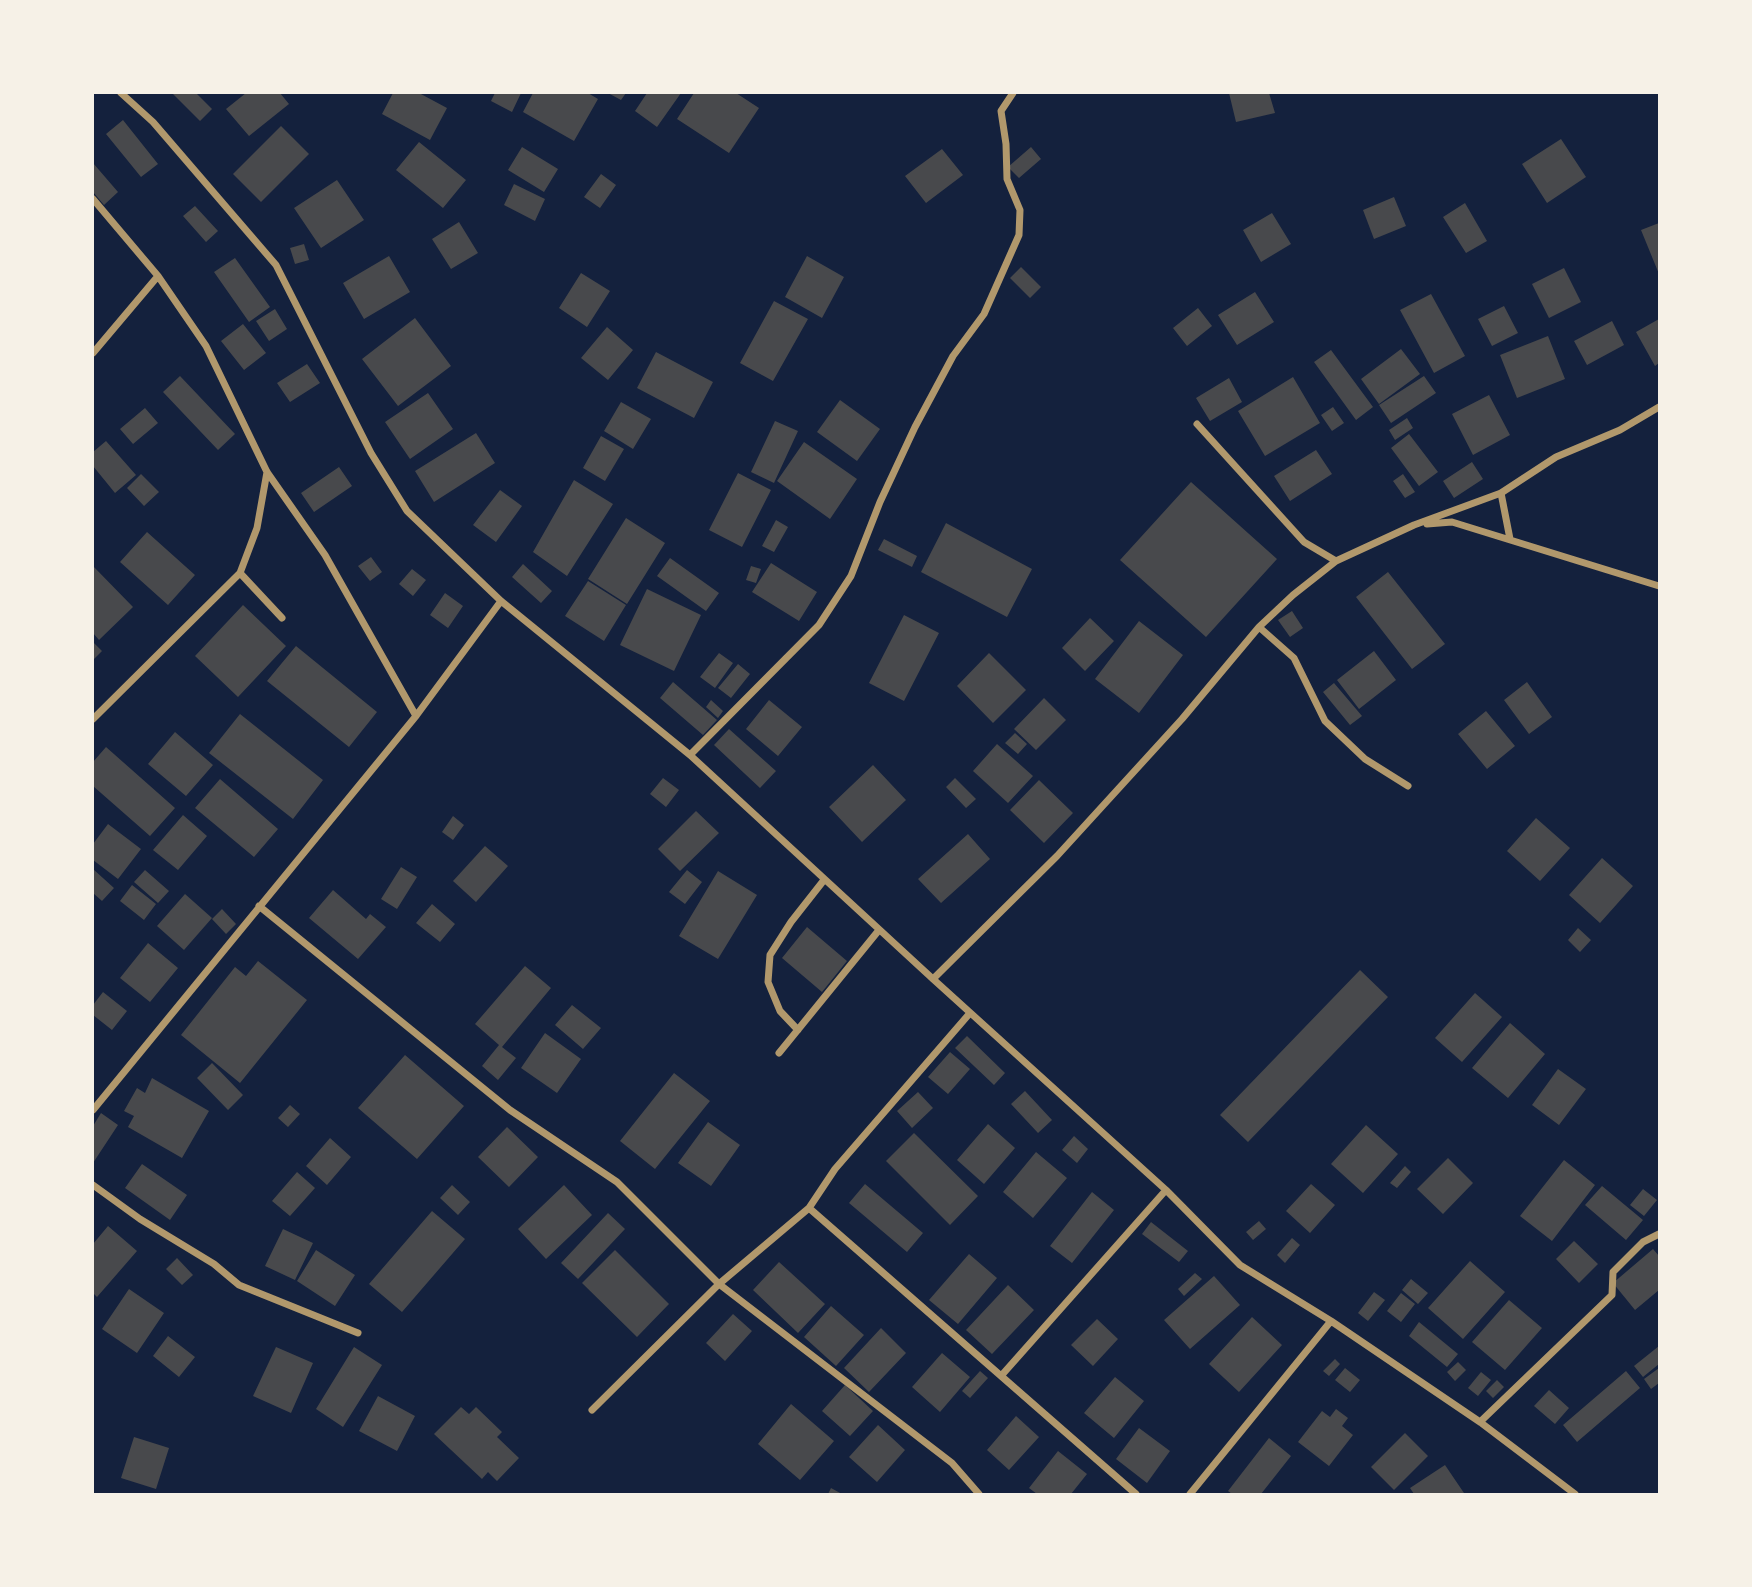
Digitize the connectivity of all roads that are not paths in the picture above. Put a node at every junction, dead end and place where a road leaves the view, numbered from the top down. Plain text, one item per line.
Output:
1 (121, 93) edge
2 (1013, 93) edge
3 (93, 199) edge
4 (158, 276) junction
5 (93, 353) edge
6 (1659, 407) edge
7 (1197, 424) dead end
8 (267, 472) junction
9 (1501, 493) junction
10 (1419, 525) junction
11 (1510, 539) junction
12 (1336, 561) junction
13 (240, 573) junction
14 (1659, 586) edge
15 (501, 601) junction
16 (282, 618) dead end
17 (1259, 627) junction
18 (416, 716) junction
19 (93, 719) edge
20 (690, 755) junction
21 (1408, 786) dead end
22 (824, 880) junction
23 (259, 906) junction
24 (879, 930) junction
25 (933, 979) junction
26 (970, 1013) junction
27 (798, 1030) junction
28 (779, 1052) dead end
29 (93, 1110) edge
30 (93, 1185) edge
31 (1166, 1190) junction
32 (809, 1208) junction
33 (1659, 1234) edge
34 (719, 1284) junction
35 (1331, 1321) junction
36 (358, 1333) dead end
37 (1001, 1376) junction
38 (592, 1410) dead end
39 (1480, 1422) junction
40 (979, 1494) edge
41 (1136, 1494) edge
42 (1190, 1494) edge
43 (1575, 1494) edge

1 - 15 street
2 - 20 street
3 - 4 street
4 - 5 street
4 - 8 street
6 - 9 street
7 - 12 street
8 - 13 street
8 - 18 street
9 - 10 street
9 - 11 street
10 - 11 street
10 - 12 street
11 - 14 street
12 - 17 street
13 - 16 street
13 - 19 street
15 - 18 street
15 - 20 street
17 - 21 street
17 - 25 street
18 - 23 street
20 - 22 street
22 - 24 street
22 - 27 street
23 - 29 street
23 - 34 street
24 - 25 street
24 - 27 street
25 - 26 street
26 - 31 street
26 - 32 street
27 - 28 street
30 - 36 street
31 - 35 street
31 - 37 street
32 - 34 street
32 - 37 street
33 - 39 street
34 - 38 street
34 - 40 street
35 - 39 street
35 - 42 street
37 - 41 street
39 - 43 street

